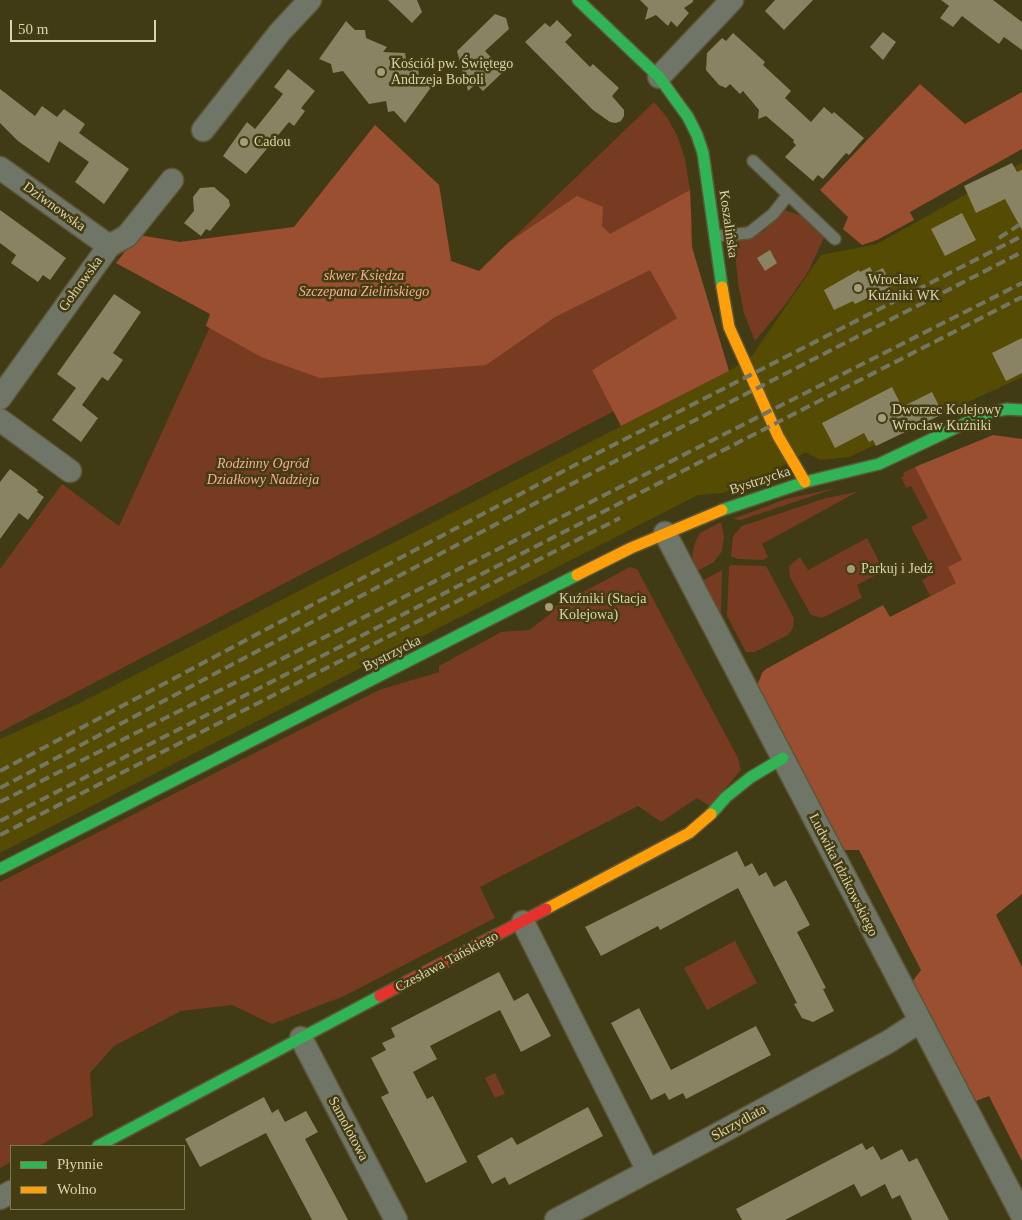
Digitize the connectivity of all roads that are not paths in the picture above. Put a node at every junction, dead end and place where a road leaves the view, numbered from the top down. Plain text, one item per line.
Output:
1 (310, 0) edge
2 (578, 0) edge
3 (732, 0) edge
4 (659, 77) junction
5 (203, 130) dead end
6 (752, 161) dead end
7 (0, 168) edge
8 (172, 180) dead end
9 (788, 195) junction
10 (715, 236) junction
11 (835, 239) dead end
12 (109, 246) junction
13 (0, 398) edge
14 (1022, 410) edge
15 (0, 420) edge
16 (70, 470) dead end
17 (804, 482) junction
18 (665, 533) junction
19 (783, 758) junction
20 (0, 869) edge
21 (523, 922) junction
22 (920, 1022) junction
23 (301, 1038) junction
24 (100, 1145) edge
25 (648, 1171) junction
26 (1022, 1216) edge
27 (396, 1220) edge
28 (556, 1220) edge

1 - 5 street
2 - 4 street, Koszalińska
3 - 4 street
4 - 10 street, Koszalińska
6 - 9 lane
7 - 12 street, Dziwnowska
8 - 12 street, Gołnowska
9 - 10 lane
9 - 11 lane
10 - 17 street, Koszalińska
12 - 13 street, Gołnowska
14 - 17 street, Bystrzycka
15 - 16 street
17 - 18 street, Bystrzycka
18 - 19 street, Ludwika Idzikowskiego
18 - 20 street, Bystrzycka
19 - 21 street, Czesława Tańskiego
19 - 22 street, Ludwika Idzikowskiego
21 - 23 street, Czesława Tańskiego
21 - 25 street
22 - 25 street, Skrzydlata
22 - 26 street, Ludwika Idzikowskiego
23 - 24 street, Czesława Tańskiego
23 - 27 street, Samolotowa
25 - 28 street, Skrzydlata

